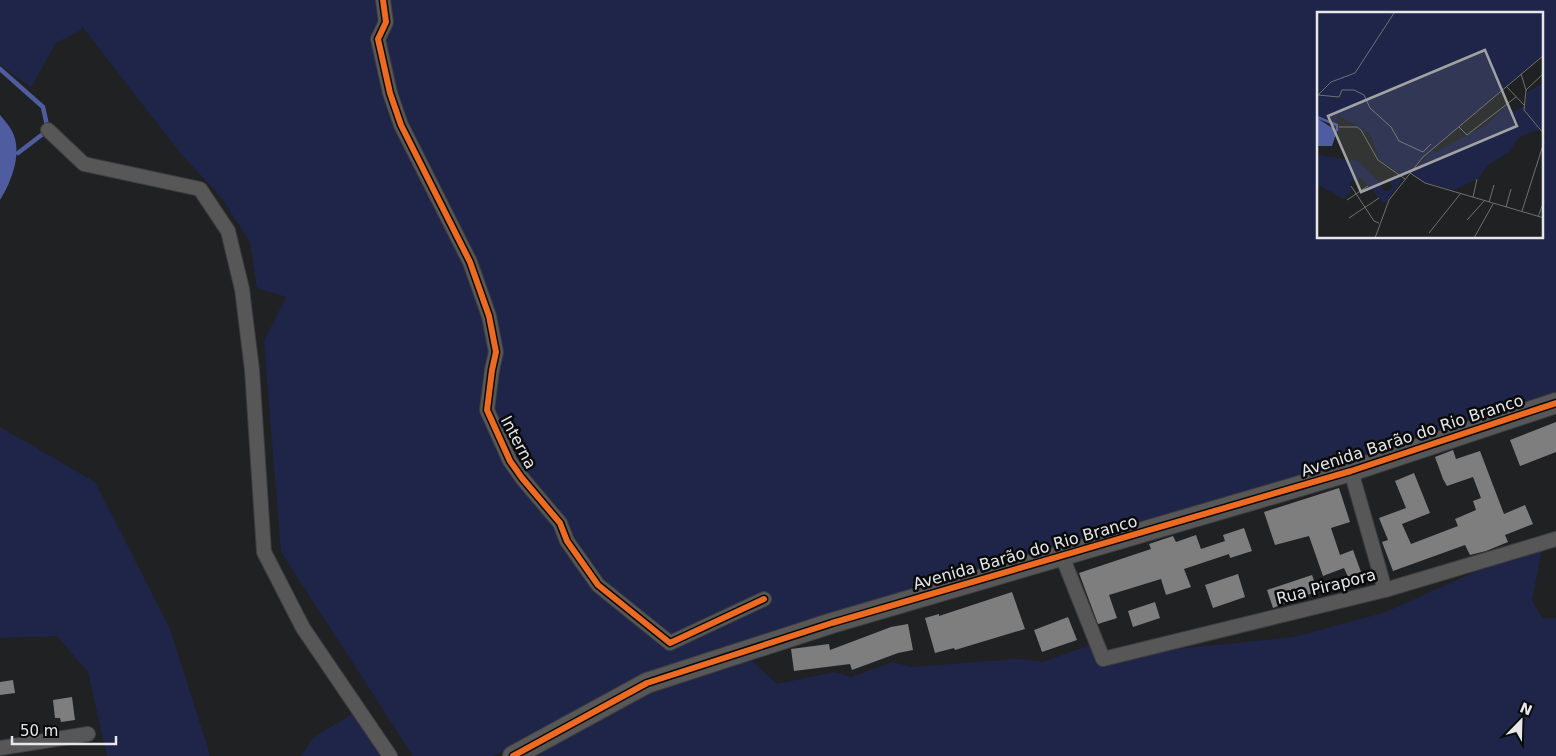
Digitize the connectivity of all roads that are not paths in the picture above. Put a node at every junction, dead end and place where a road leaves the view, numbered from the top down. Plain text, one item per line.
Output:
1 (383, 0) edge
2 (48, 130) dead end
3 (1556, 403) edge
4 (1351, 471) junction
5 (1556, 538) edge
6 (1062, 556) junction
7 (1385, 590) junction
8 (764, 599) dead end
9 (88, 734) dead end
10 (0, 748) edge
11 (390, 756) edge
12 (513, 756) edge

1 - 8 street, Interna
2 - 11 street
3 - 4 street, Avenida Barão do Rio Branco
4 - 6 street, Avenida Barão do Rio Branco
4 - 7 street
5 - 7 street, Rua Pirapora
6 - 7 street, Rua Pirapora
6 - 12 street, Avenida Barão do Rio Branco
9 - 10 street

